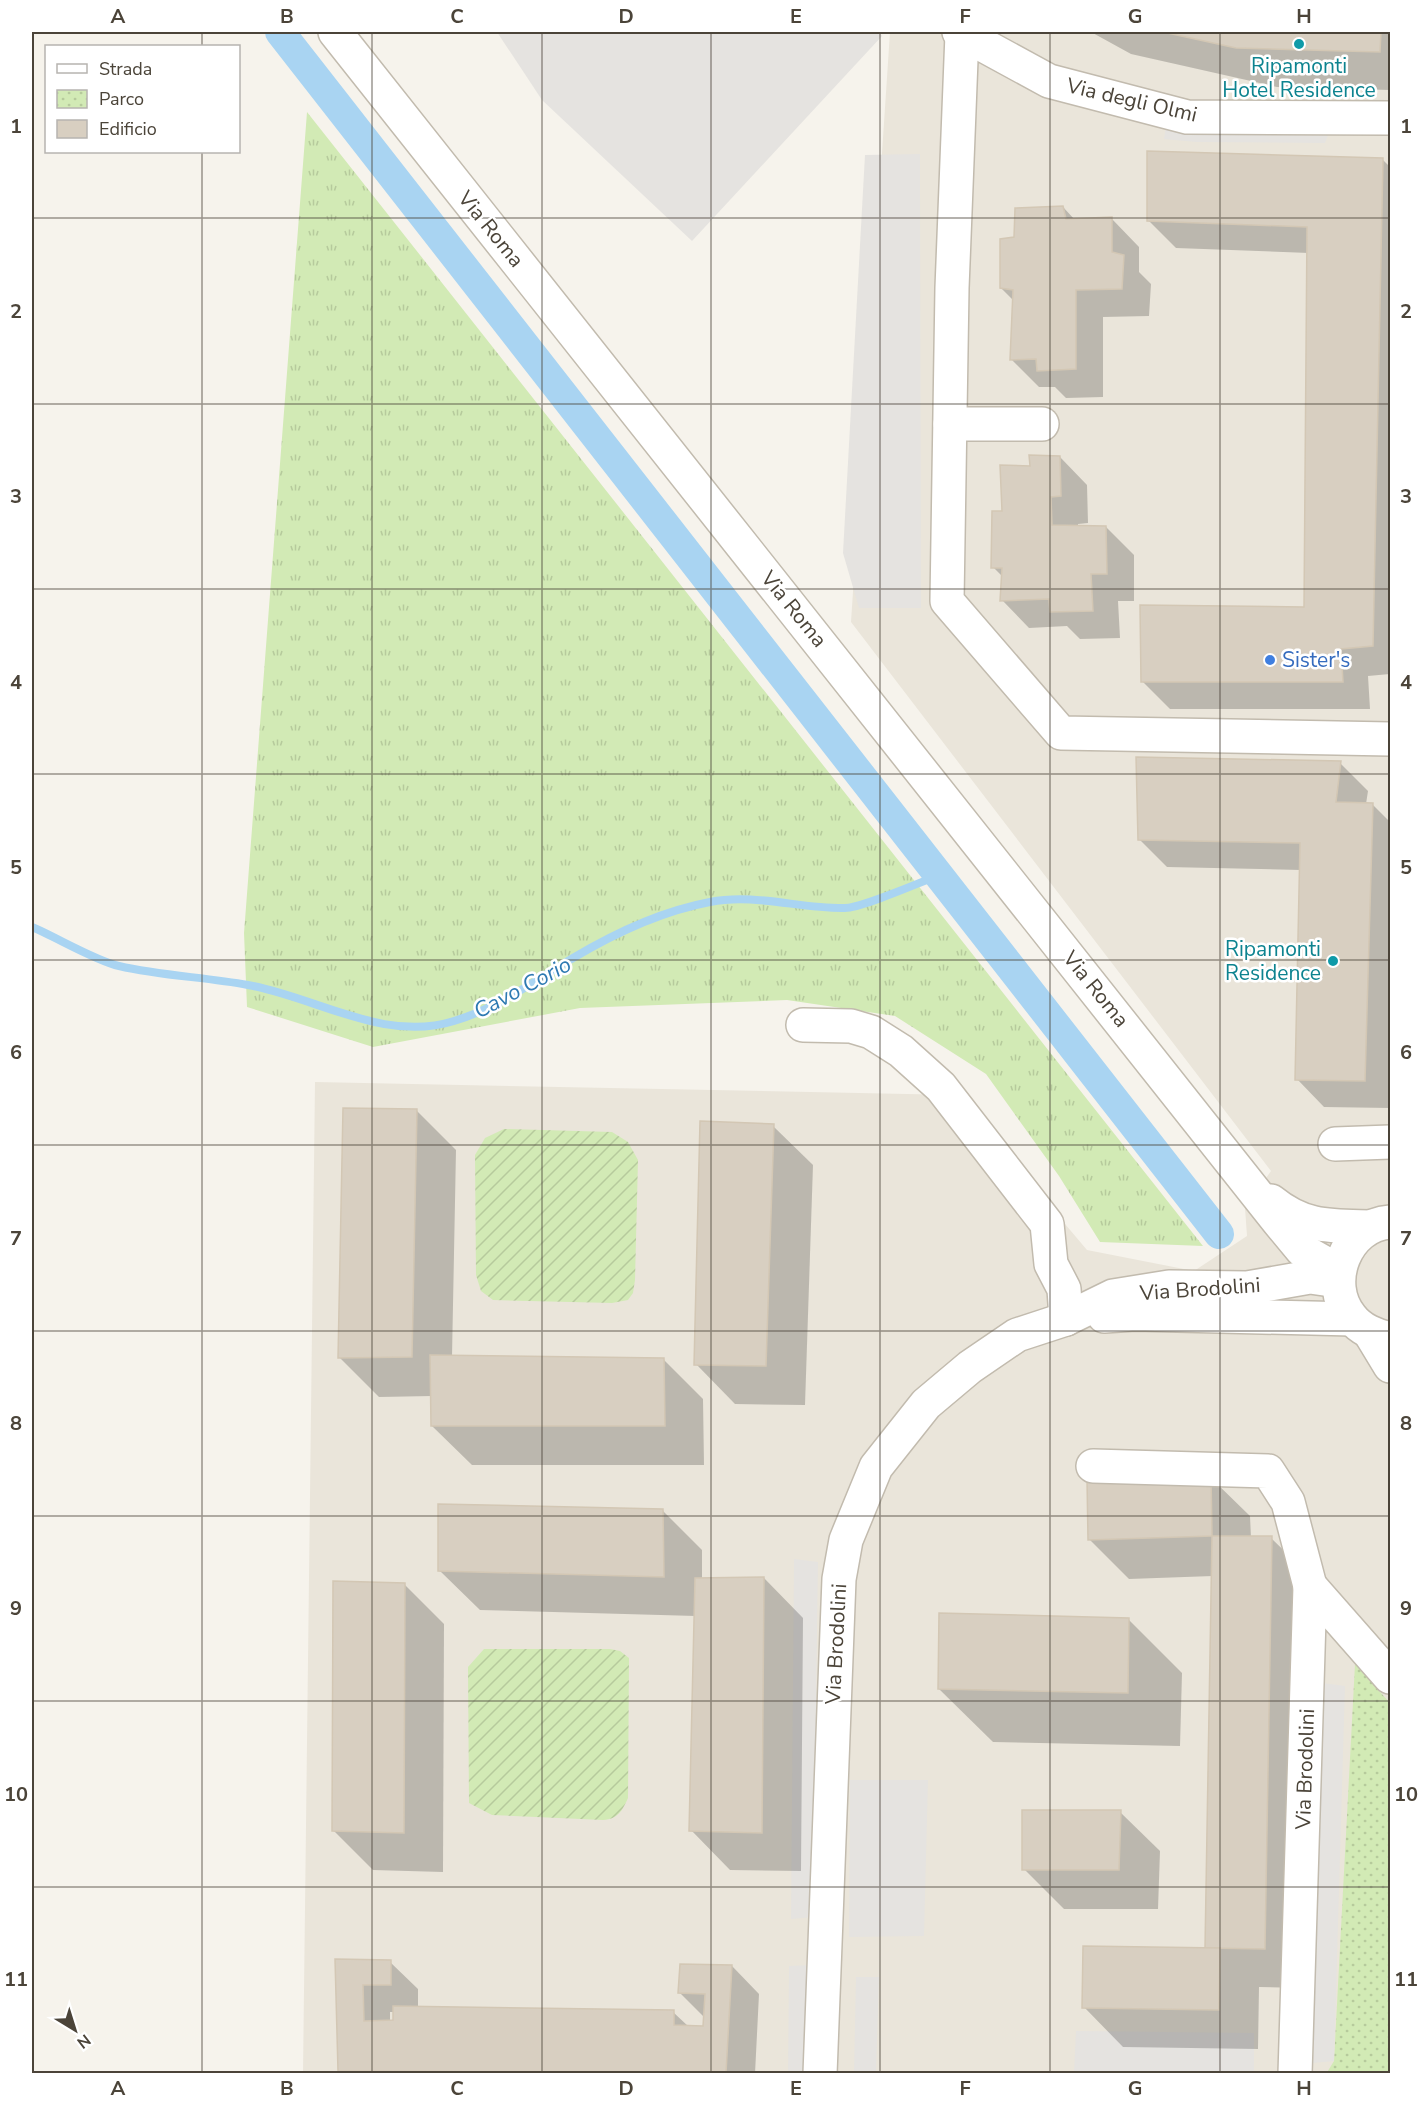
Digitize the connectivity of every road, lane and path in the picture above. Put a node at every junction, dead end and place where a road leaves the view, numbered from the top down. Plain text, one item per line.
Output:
1 (334, 32) edge
2 (960, 33) edge
3 (1390, 118) edge
4 (950, 424) junction
5 (1042, 424) dead end
6 (1390, 739) edge
7 (803, 1025) dead end
8 (1390, 1142) edge
9 (1335, 1144) dead end
10 (1253, 1186) junction
11 (1384, 1222) edge
12 (1338, 1276) junction
13 (1066, 1320) junction
14 (1371, 1331) edge
15 (1390, 1366) edge
16 (1093, 1466) dead end
17 (1310, 1586) junction
18 (1390, 1677) edge
19 (820, 2073) edge
20 (1295, 2073) edge

1 - 10 street, Via Roma
2 - 3 street, Via degli Olmi
2 - 4 street
4 - 5 street
4 - 6 street
7 - 13 street
8 - 9 street
10 - 11 street, Via Roma
10 - 12 street, Via Roma
11 - 12 street
12 - 13 street, Via Brodolini
12 - 14 street
13 - 14 street, Via Brodolini
13 - 19 street, Via Brodolini
14 - 15 street
16 - 17 street
17 - 18 street
17 - 20 street, Via Brodolini

